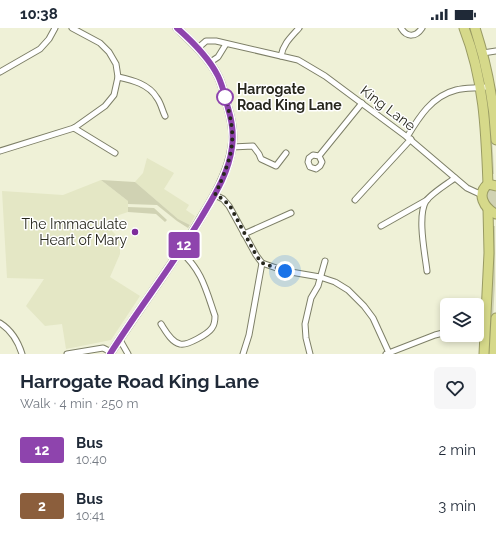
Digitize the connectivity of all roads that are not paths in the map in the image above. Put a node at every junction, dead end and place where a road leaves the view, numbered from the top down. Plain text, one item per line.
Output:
1 (55, 28) edge
2 (72, 28) edge
3 (177, 28) edge
4 (188, 28) edge
5 (299, 28) edge
6 (402, 28) edge
7 (422, 28) edge
8 (464, 28) edge
9 (475, 28) edge
10 (189, 38) junction
11 (226, 44) junction
12 (198, 48) junction
13 (496, 51) edge
14 (483, 53) junction
15 (281, 56) junction
16 (209, 63) junction
17 (0, 72) edge
18 (118, 77) junction
19 (491, 86) junction
20 (481, 88) junction
21 (362, 103) junction
22 (164, 116) dead end
23 (74, 128) junction
24 (409, 138) junction
25 (496, 140) edge
26 (232, 148) junction
27 (0, 151) edge
28 (115, 153) dead end
29 (286, 153) dead end
30 (319, 156) dead end
31 (455, 178) junction
32 (492, 185) edge
33 (482, 194) junction
34 (215, 195) junction
35 (355, 200) dead end
36 (427, 200) junction
37 (291, 212) dead end
38 (492, 212) edge
39 (381, 226) dead end
40 (244, 234) junction
41 (180, 251) junction
42 (325, 261) dead end
43 (262, 263) junction
44 (427, 271) dead end
45 (320, 277) junction
46 (484, 307) edge
47 (496, 318) edge
48 (0, 323) edge
49 (161, 324) dead end
50 (440, 334) edge
51 (120, 340) junction
52 (483, 342) edge
53 (110, 353) edge
54 (387, 353) edge
55 (22, 354) edge
56 (67, 354) edge
57 (128, 354) edge
58 (244, 354) edge
59 (310, 354) edge
60 (484, 354) edge
61 (494, 354) edge

1 - 17 street
2 - 18 street
3 - 10 street
4 - 10 street
5 - 15 street
6 - 7 street
8 - 20 highway
9 - 14 highway
10 - 12 street
11 - 12 street, King Lane
11 - 15 street, King Lane
11 - 16 street
12 - 16 street
13 - 14 street
14 - 19 highway
15 - 21 street, King Lane
16 - 26 street
18 - 22 street
18 - 23 street
19 - 20 street
19 - 25 highway
20 - 24 street
20 - 32 highway
21 - 24 street, King Lane
21 - 30 street
23 - 27 street
23 - 28 street
24 - 31 street, King Lane
24 - 35 street
26 - 29 street
26 - 34 street
31 - 33 street, King Lane
31 - 36 street
32 - 33 highway
33 - 38 highway
34 - 40 street
34 - 41 street
36 - 39 street
36 - 44 street
37 - 40 street
38 - 46 highway
40 - 43 street
41 - 49 street
41 - 51 street
42 - 45 street
43 - 45 street
43 - 58 street
45 - 54 street
45 - 59 street
47 - 61 highway
48 - 55 street
50 - 54 street
51 - 53 street
51 - 57 street
52 - 60 highway
53 - 56 street

